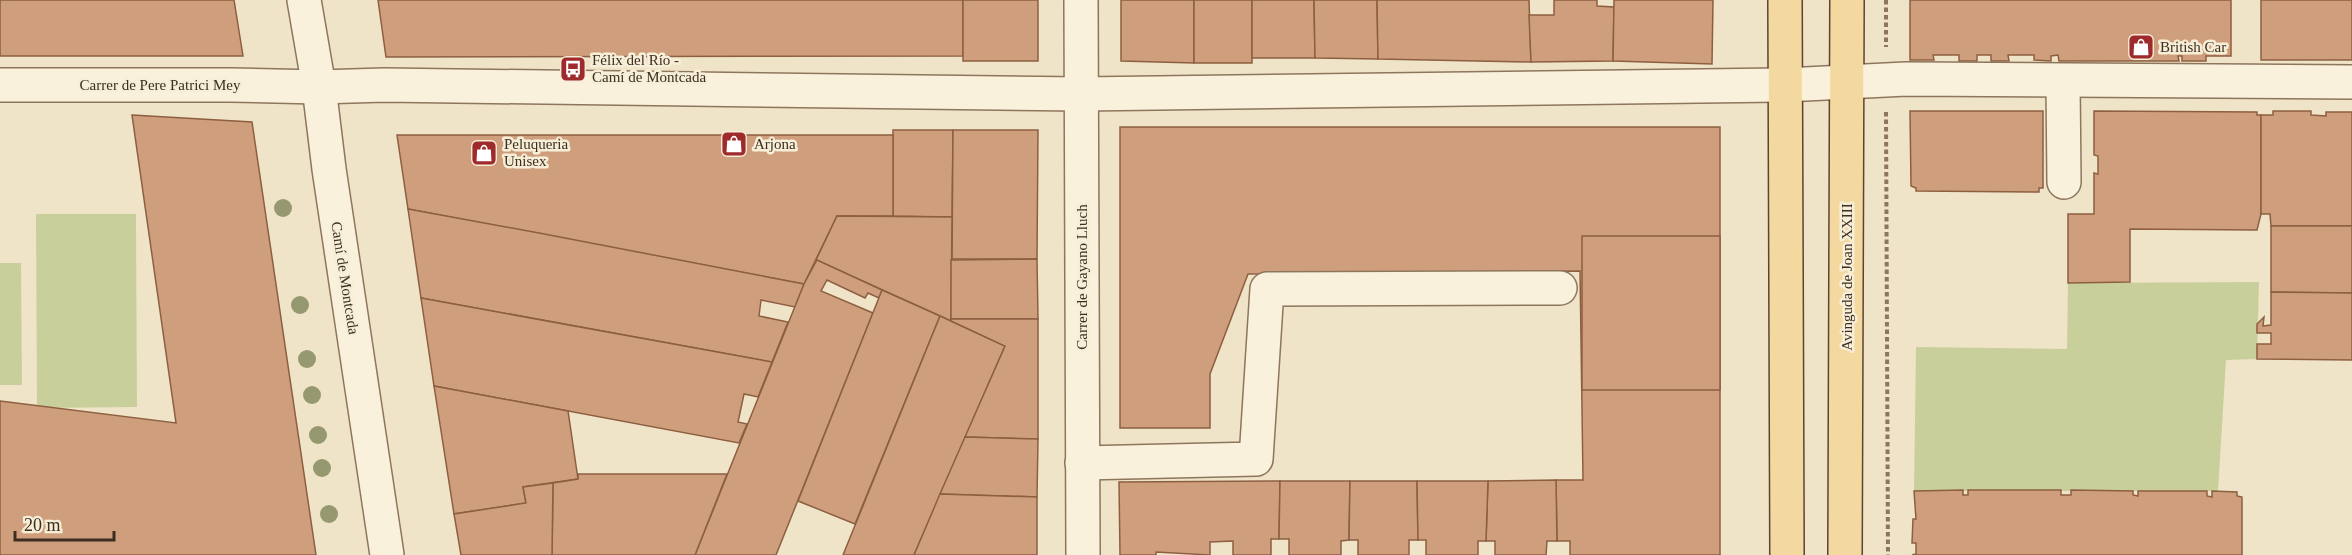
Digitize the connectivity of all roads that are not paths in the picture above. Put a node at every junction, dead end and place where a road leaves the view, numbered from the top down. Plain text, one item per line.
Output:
1 (304, 0) edge
2 (1081, 0) edge
3 (1785, 0) edge
4 (1847, 0) edge
5 (2063, 82) junction
6 (2352, 82) edge
7 (1847, 83) junction
8 (0, 85) edge
9 (1785, 85) junction
10 (319, 87) junction
11 (1081, 94) junction
12 (2064, 182) dead end
13 (1560, 288) dead end
14 (1082, 463) junction
15 (387, 555) edge
16 (1083, 555) edge
17 (1787, 555) edge
18 (1845, 555) edge

1 - 10 street, Camí de Montcada
2 - 11 street, Carrer de Gayano Lluch
3 - 9 main road
4 - 7 main road, Avinguda de Joan XXIII
5 - 6 street, Carrer de Pere Patrici Mey
5 - 7 street, Carrer de Pere Patrici Mey
5 - 12 street
7 - 9 street, Carrer de Pere Patrici Mey
7 - 18 main road, Avinguda de Joan XXIII
8 - 10 street, Carrer de Pere Patrici Mey
9 - 11 street, Carrer de Pere Patrici Mey
9 - 17 main road
10 - 11 street, Carrer de Pere Patrici Mey
10 - 15 street, Camí de Montcada
11 - 14 street, Carrer de Gayano Lluch
13 - 14 street
14 - 16 street, Carrer de Gayano Lluch

